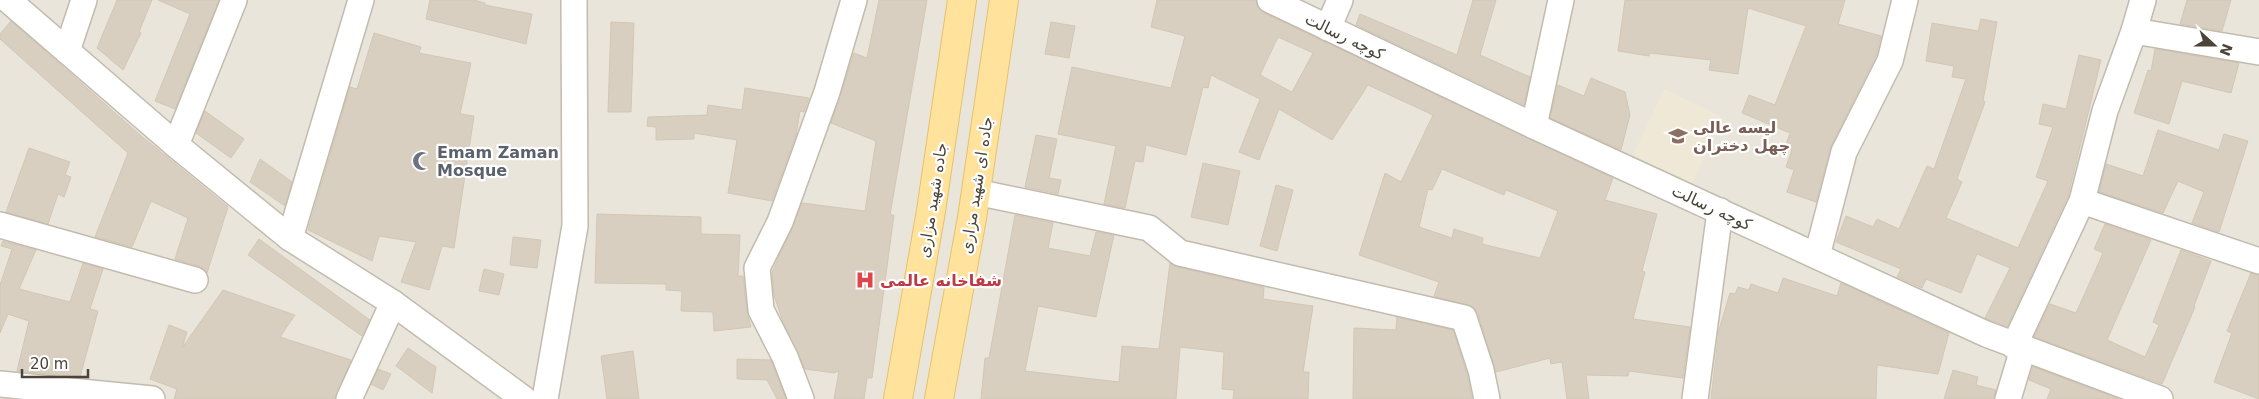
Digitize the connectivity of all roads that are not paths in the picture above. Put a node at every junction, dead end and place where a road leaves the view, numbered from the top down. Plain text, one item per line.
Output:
1 (8, 0) edge
2 (84, 0) edge
3 (234, 0) edge
4 (361, 0) edge
5 (574, 0) edge
6 (854, 0) edge
7 (962, 0) edge
8 (1004, 0) edge
9 (1270, 0) edge
10 (1340, 0) edge
11 (1561, 0) edge
12 (1905, 0) edge
13 (2143, 0) edge
14 (1328, 28) junction
15 (2134, 31) junction
16 (67, 51) junction
17 (2259, 52) edge
18 (1534, 126) junction
19 (176, 145) junction
20 (976, 192) junction
21 (2082, 201) junction
22 (1720, 211) junction
23 (0, 225) edge
24 (290, 238) junction
25 (1817, 256) junction
26 (2259, 261) edge
27 (195, 280) dead end
28 (393, 304) junction
29 (2019, 347) junction
30 (0, 384) edge
31 (152, 399) edge
32 (349, 399) edge
33 (524, 399) edge
34 (544, 399) edge
35 (801, 399) edge
36 (898, 399) edge
37 (939, 399) edge
38 (1487, 399) edge
39 (1695, 399) edge
40 (2008, 399) edge
41 (2160, 399) edge

1 - 16 street
2 - 16 street
3 - 19 street
4 - 24 street
5 - 34 street
6 - 35 street
7 - 36 main road, جاده شهید مزاری
8 - 20 main road, جاده ای شهید مزاری
9 - 14 street, کوچه رسالت
10 - 14 street
11 - 18 street
12 - 25 street
13 - 15 street
14 - 18 street, کوچه رسالت
15 - 17 street
15 - 21 street
16 - 19 street
18 - 22 street, کوچه رسالت
19 - 24 street
20 - 37 main road, جاده ای شهید مزاری
20 - 38 street
21 - 26 street
21 - 29 street
22 - 25 street, کوچه رسالت
22 - 39 street
23 - 27 street
24 - 28 street
25 - 29 street, کوچه رسالت
28 - 32 street
28 - 33 street
29 - 40 street
29 - 41 street, کوچه رسالت
30 - 31 street

